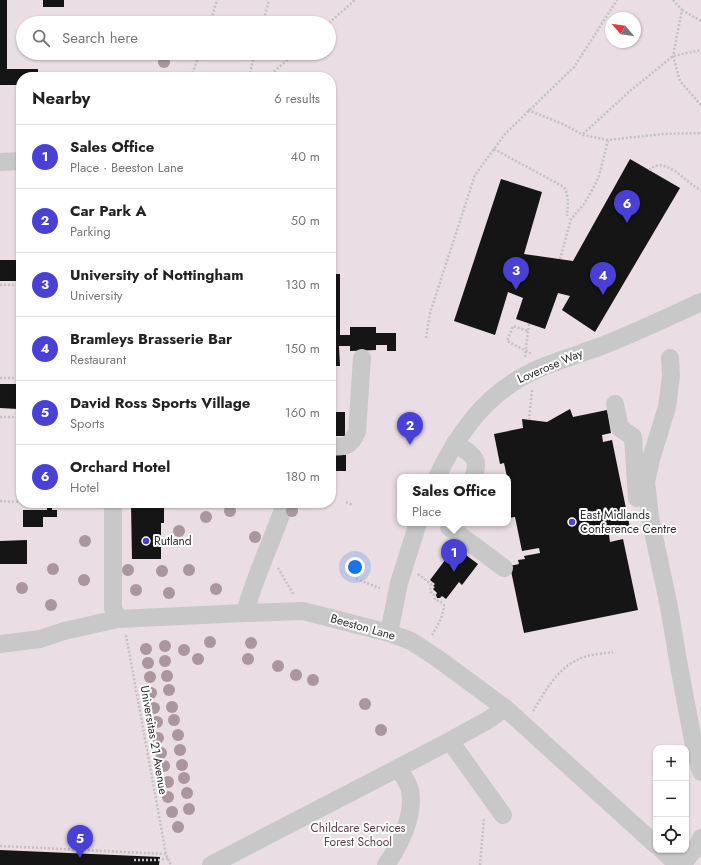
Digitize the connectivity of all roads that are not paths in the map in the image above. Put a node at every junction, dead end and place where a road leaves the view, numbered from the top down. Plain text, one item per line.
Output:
1 (16, 161) edge
2 (0, 162) edge
3 (701, 302) edge
4 (362, 358) dead end
5 (670, 358) dead end
6 (615, 404) dead end
7 (455, 443) junction
8 (336, 447) edge
9 (438, 474) edge
10 (474, 474) edge
11 (113, 508) edge
12 (283, 508) edge
13 (417, 526) edge
14 (451, 526) edge
15 (657, 548) junction
16 (504, 568) dead end
17 (245, 612) junction
18 (118, 619) junction
19 (389, 633) junction
20 (0, 644) edge
21 (505, 708) junction
22 (450, 741) junction
23 (398, 768) junction
24 (701, 772) edge
25 (503, 815) dead end
26 (701, 838) edge
27 (653, 842) edge
28 (665, 853) edge
29 (212, 865) edge
30 (386, 865) edge
31 (678, 865) edge
32 (682, 865) edge

1 - 2 street
3 - 7 street, Loverose Way
4 - 8 street
5 - 15 street
6 - 15 street
7 - 9 street, Loverose Way
7 - 10 street
11 - 18 street
12 - 17 street
13 - 19 street
14 - 16 street
15 - 24 street
17 - 18 street, Beeston Lane
17 - 19 street, Beeston Lane
18 - 20 street, Beeston Lane
19 - 21 street, Beeston Lane
21 - 22 street
21 - 27 street, Beeston Lane
22 - 23 street
22 - 25 street
23 - 29 street
23 - 30 street
26 - 32 street
28 - 31 street

